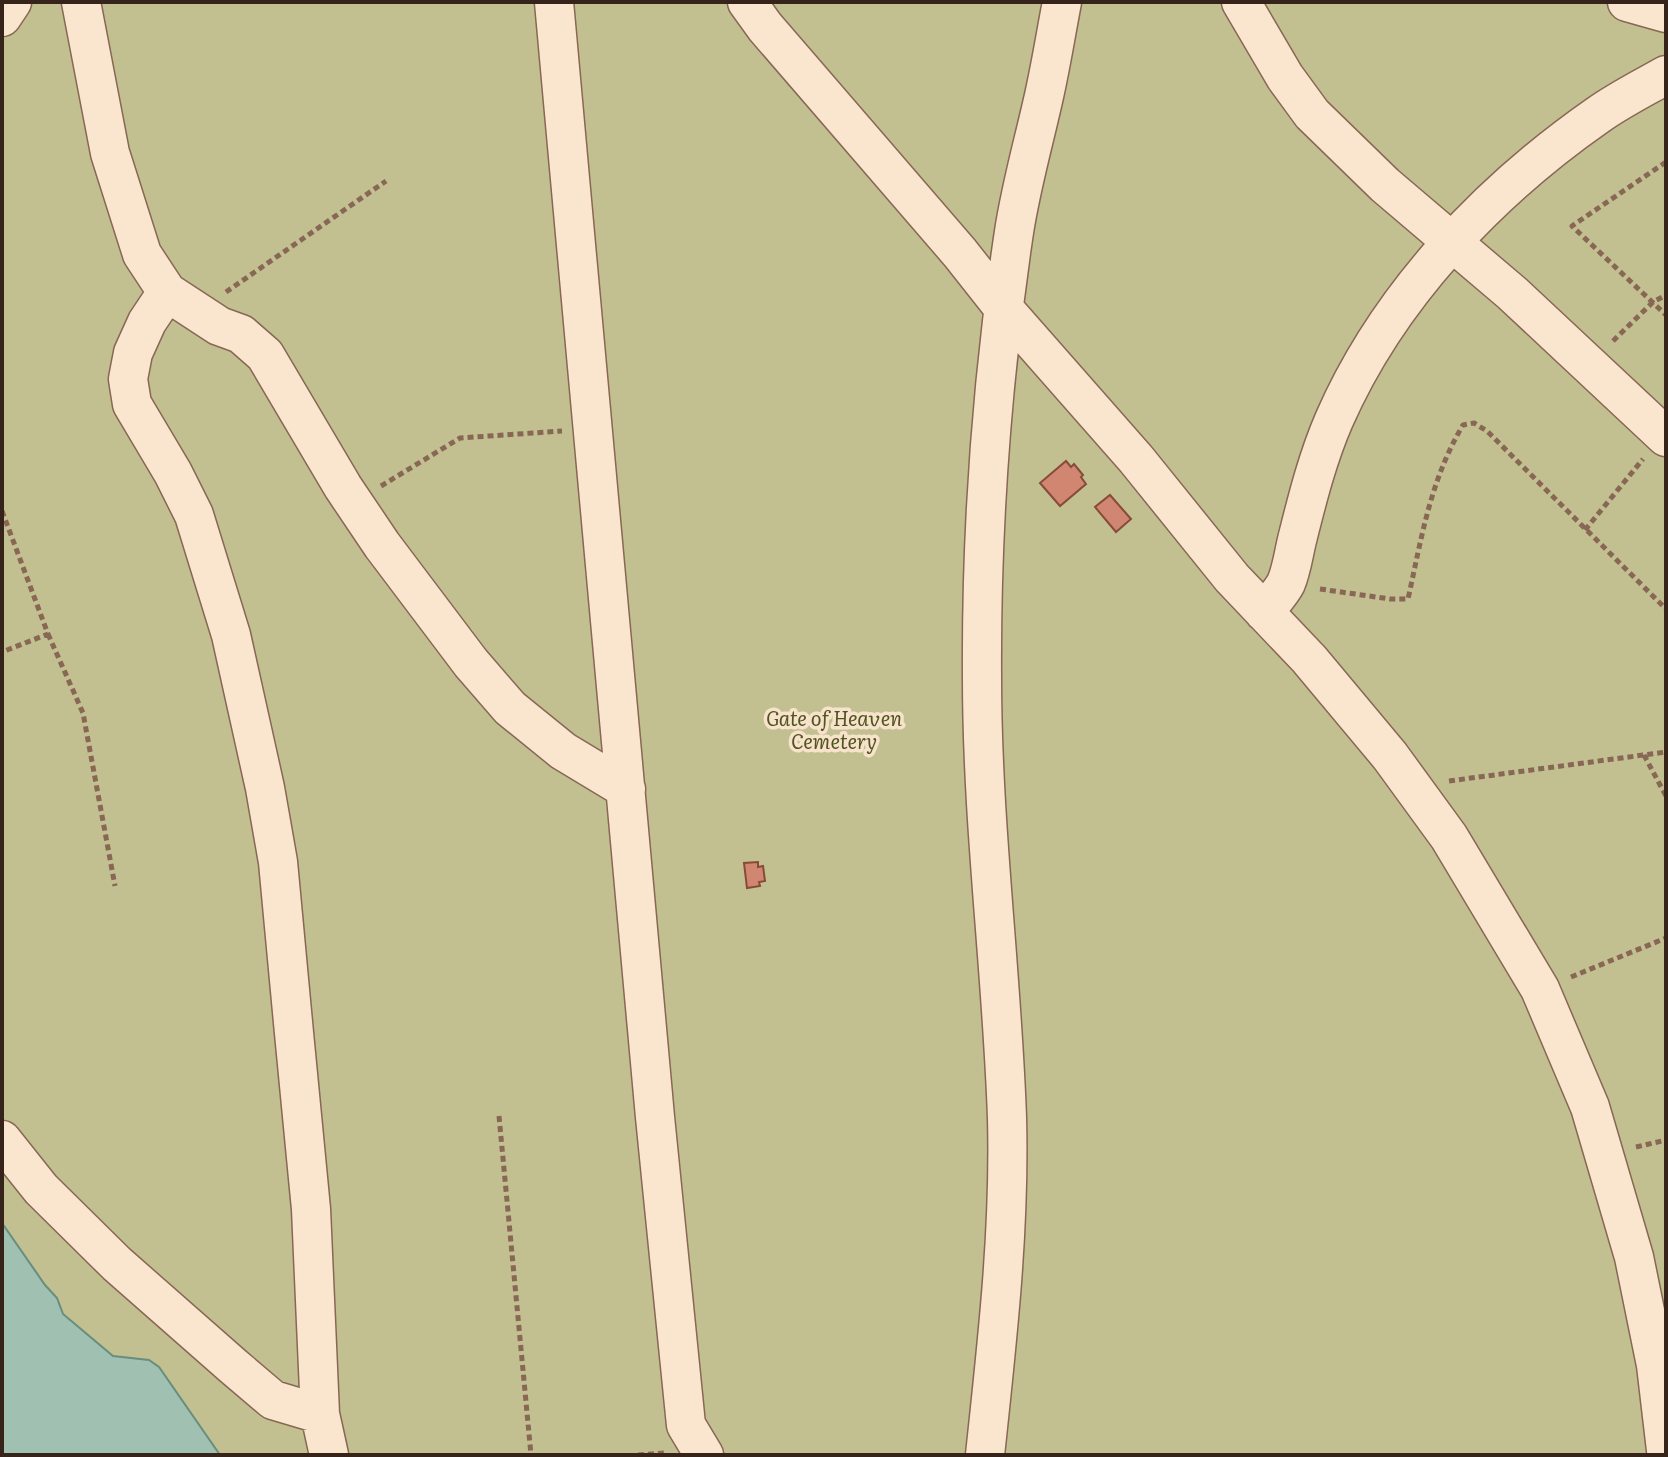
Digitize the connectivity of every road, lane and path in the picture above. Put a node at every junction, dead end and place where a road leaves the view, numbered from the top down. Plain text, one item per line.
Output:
1 (12, 2) edge
2 (81, 2) edge
3 (554, 2) edge
4 (747, 2) edge
5 (1062, 2) edge
6 (1241, 2) edge
7 (1627, 2) edge
8 (1666, 13) edge
9 (2, 17) edge
10 (1666, 75) edge
11 (1666, 162) edge
12 (386, 181) dead end
13 (1451, 243) junction
14 (167, 292) junction
15 (1666, 295) edge
16 (1653, 302) junction
17 (1005, 310) junction
18 (1666, 315) edge
19 (204, 317) junction
20 (1588, 365) junction
21 (595, 429) junction
22 (1665, 435) edge
23 (353, 503) junction
24 (2, 511) edge
25 (1585, 530) junction
26 (1275, 598) junction
27 (1666, 609) edge
28 (48, 634) junction
29 (2, 652) edge
30 (1666, 752) edge
31 (1644, 755) junction
32 (1411, 786) junction
33 (626, 789) junction
34 (1666, 796) edge
35 (115, 886) dead end
36 (1666, 938) edge
37 (1540, 989) junction
38 (499, 1116) dead end
39 (2, 1140) edge
40 (1661, 1368) edge
41 (320, 1414) junction
42 (686, 1447) edge
43 (1666, 1450) edge
44 (329, 1455) edge
45 (531, 1455) edge
46 (638, 1455) edge
47 (985, 1455) edge

1 - 9 lane
2 - 14 lane
3 - 21 lane
4 - 17 lane
5 - 17 lane
6 - 13 lane
7 - 8 lane
10 - 13 lane
11 - 16 path
12 - 19 path
13 - 20 lane
13 - 26 lane
14 - 19 lane
14 - 41 lane
15 - 16 path
16 - 18 path
16 - 20 path
17 - 26 lane
17 - 47 lane
19 - 23 lane
20 - 22 lane
21 - 23 path
21 - 33 lane
22 - 25 path
23 - 33 lane
24 - 28 path
25 - 26 path
25 - 27 path
26 - 32 lane
28 - 29 path
28 - 35 path
30 - 31 path
31 - 32 path
31 - 34 path
32 - 37 lane
33 - 42 lane
36 - 37 path
37 - 40 lane
38 - 45 path
39 - 41 lane
40 - 43 lane
41 - 44 lane
42 - 46 path

